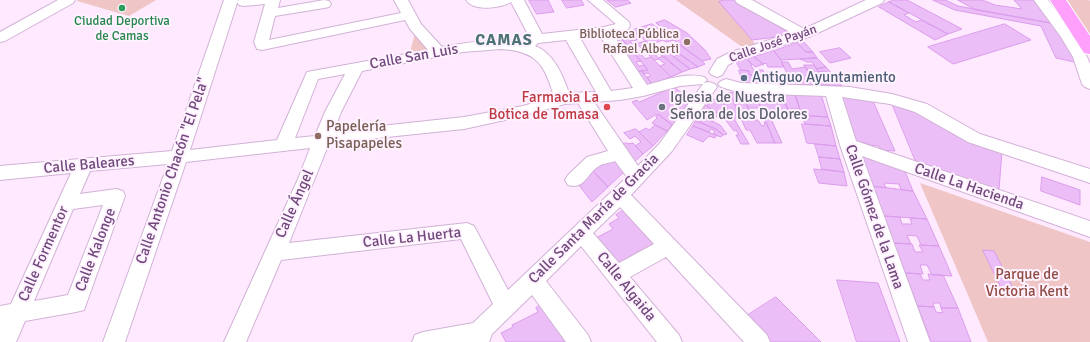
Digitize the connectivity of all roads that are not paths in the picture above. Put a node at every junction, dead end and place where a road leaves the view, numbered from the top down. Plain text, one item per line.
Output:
1 (68, 0) edge
2 (401, 0) edge
3 (473, 0) edge
4 (506, 0) edge
5 (517, 0) edge
6 (595, 0) edge
7 (742, 0) edge
8 (877, 0) edge
9 (1041, 0) edge
10 (1058, 0) edge
11 (238, 1) edge
12 (323, 2) edge
13 (269, 4) edge
14 (604, 31) junction
15 (330, 32) junction
16 (804, 34) junction
17 (571, 35) junction
18 (410, 37) junction
19 (0, 38) edge
20 (531, 43) junction
21 (1090, 49) edge
22 (438, 52) junction
23 (356, 67) junction
24 (713, 81) junction
25 (1090, 84) edge
26 (643, 91) junction
27 (832, 91) junction
28 (606, 96) junction
29 (582, 98) junction
30 (563, 99) junction
31 (323, 139) junction
32 (284, 145) junction
33 (848, 145) junction
34 (619, 154) junction
35 (179, 157) junction
36 (83, 166) junction
37 (1, 174) edge
38 (1090, 176) edge
39 (637, 178) junction
40 (574, 180) dead end
41 (620, 195) junction
42 (66, 203) junction
43 (1090, 229) edge
44 (582, 233) junction
45 (669, 246) junction
46 (273, 253) junction
47 (616, 274) junction
48 (533, 280) junction
49 (505, 306) junction
50 (9, 314) edge
51 (478, 338) edge
52 (5, 342) edge
53 (114, 342) edge
54 (235, 342) edge
55 (423, 342) edge
56 (580, 342) edge
57 (671, 342) edge
58 (759, 342) edge
59 (919, 342) edge

1 - 19 street
2 - 18 street
3 - 4 street
5 - 20 street
6 - 14 street
7 - 16 street
8 - 16 street, Calle José Payán
9 - 25 street
10 - 21 main road
11 - 13 street
11 - 35 street, Calle Antonio Chacón "El Pela"
12 - 13 street
12 - 15 street
13 - 15 street
14 - 17 street
14 - 26 street
15 - 18 street
16 - 24 street, Calle José Payán
17 - 20 street
17 - 28 street
18 - 22 street, Calle San Luis
18 - 22 street
18 - 23 street, Calle San Luis
20 - 22 street, Calle San Luis
20 - 30 street, Calle San Luis
23 - 31 street, Calle Ángel
23 - 32 street, Calle San Luis
24 - 26 street, Calle Baleares
24 - 27 street, Calle Baleares
24 - 39 street, Calle Santa María de Gracia
26 - 28 street, Calle Baleares
27 - 33 street, Calle Gómez de la Lama
27 - 38 street, Calle Baleares
28 - 29 street, Calle Baleares
29 - 30 street, Calle Baleares
29 - 34 street
30 - 31 street, Calle Baleares
31 - 32 street, Calle Baleares
31 - 46 street, Calle Ángel
32 - 35 street, Calle Baleares
33 - 43 street, Calle La Hacienda
33 - 59 street, Calle Gómez de la Lama
34 - 39 street
34 - 40 street
35 - 36 street, Calle Baleares
35 - 53 street, Calle Antonio Chacón "El Pela"
36 - 37 street, Calle Baleares
36 - 42 street, Calle Formentor
39 - 41 street, Calle Santa María de Gracia
41 - 44 street, Calle Santa María de Gracia
41 - 45 street
42 - 50 street, Calle Formentor
42 - 50 street, Calle Kalonge
44 - 47 street, Calle Algaida
44 - 48 street, Calle Santa María de Gracia
45 - 47 street
45 - 58 street
46 - 49 street, Calle La Huerta
46 - 54 street, Calle Ángel
47 - 57 street, Calle Algaida
48 - 49 street, Calle Santa María de Gracia
48 - 56 street
49 - 51 street, Calle Santa María de Gracia
50 - 52 street, Calle Formentor
51 - 55 street

